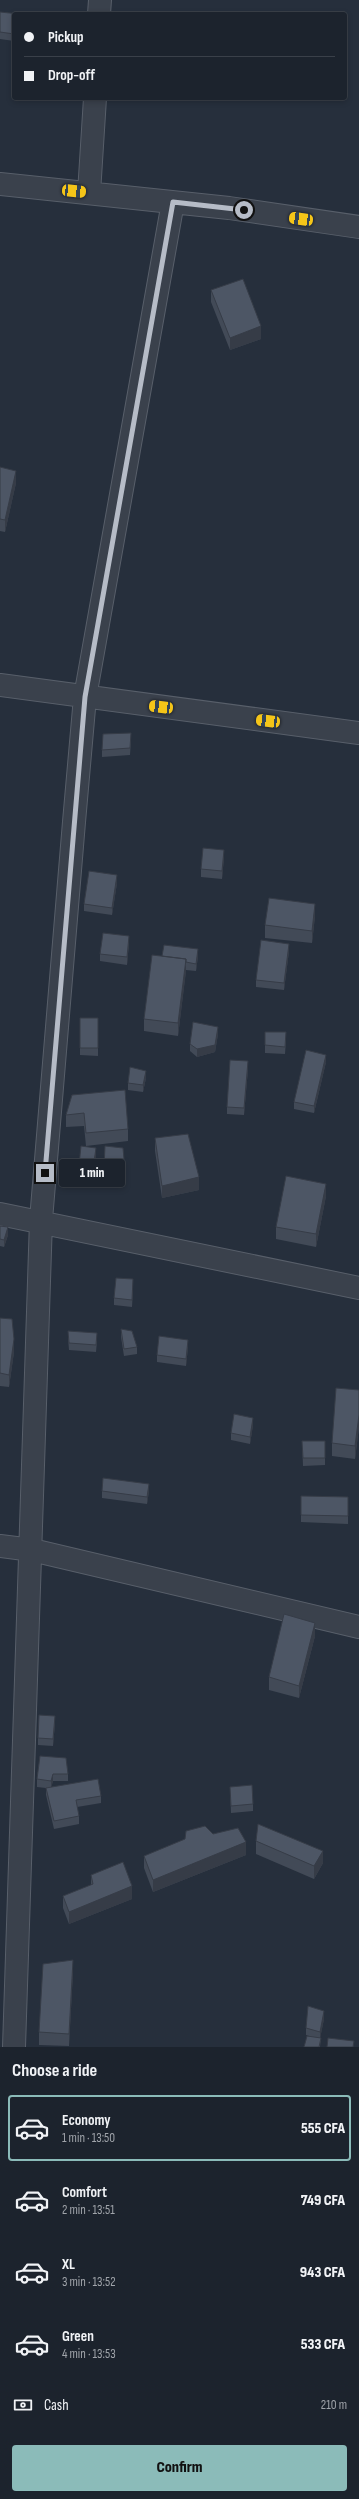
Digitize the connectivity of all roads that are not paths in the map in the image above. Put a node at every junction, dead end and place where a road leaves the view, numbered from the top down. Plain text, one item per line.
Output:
1 (100, 0) edge
2 (100, 12) edge
3 (94, 100) edge
4 (0, 184) edge
5 (89, 193) junction
6 (173, 202) junction
7 (359, 227) edge
8 (0, 685) edge
9 (85, 697) junction
10 (359, 733) edge
11 (0, 1214) edge
12 (41, 1220) junction
13 (359, 1288) edge
14 (0, 1546) edge
15 (32, 1550) junction
16 (359, 1628) edge
17 (14, 2047) edge

1 - 2 street
3 - 5 street
4 - 5 street
5 - 6 street
6 - 7 street
6 - 9 street
8 - 9 street
9 - 10 street
9 - 12 street
11 - 12 street
12 - 13 street
12 - 15 street
14 - 15 street
15 - 16 street
15 - 17 street

